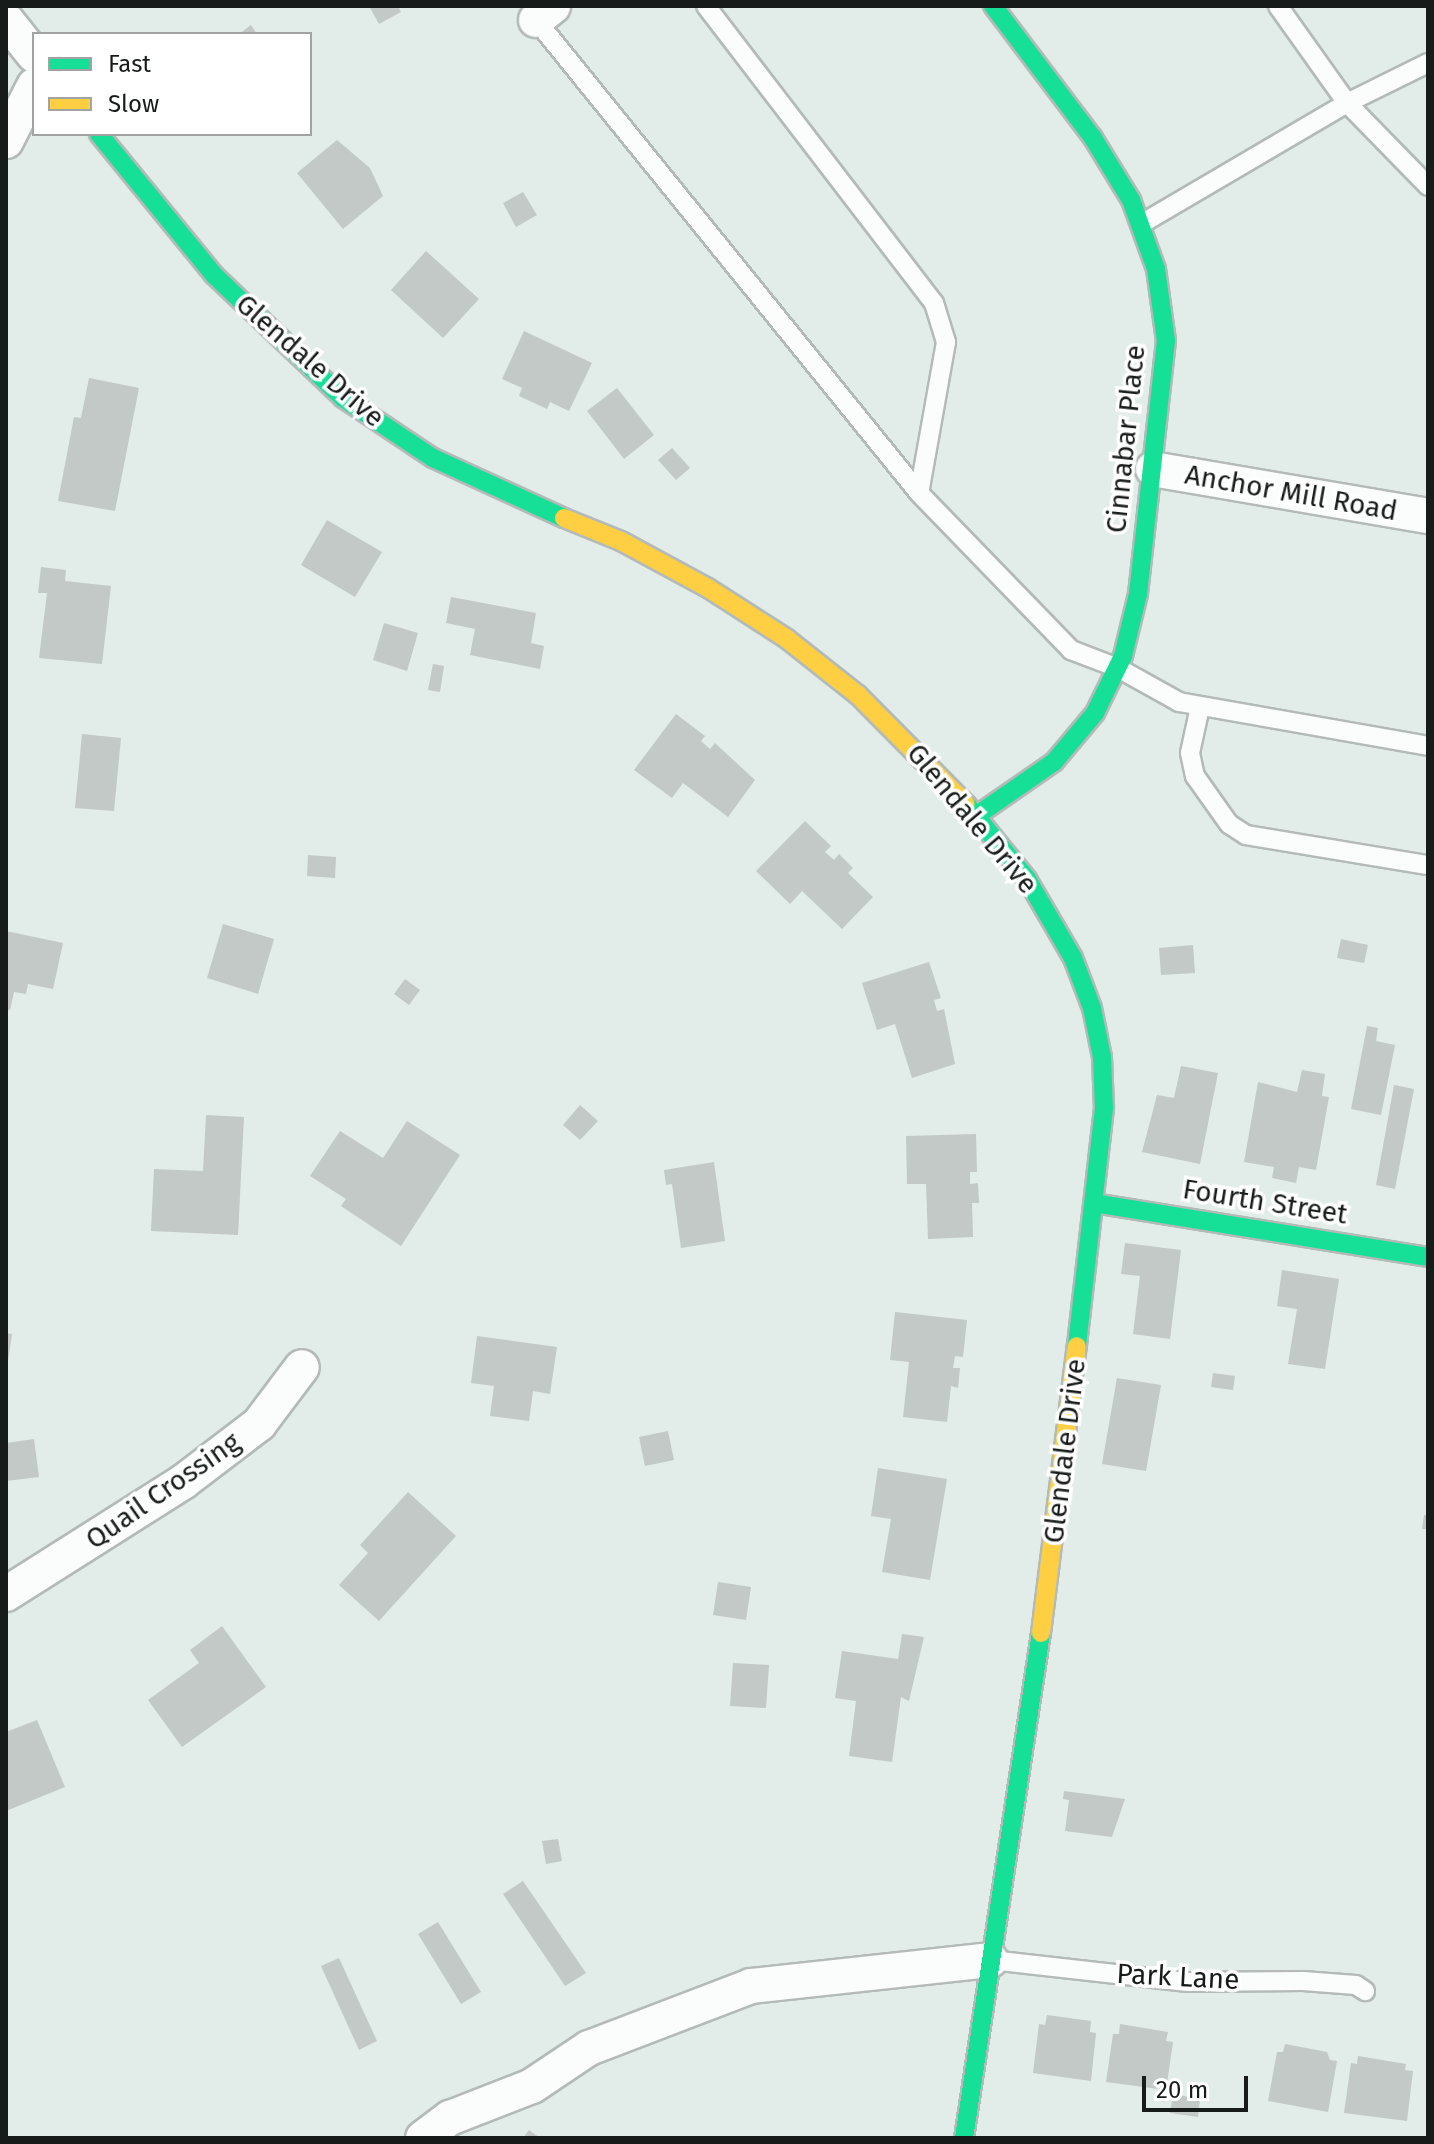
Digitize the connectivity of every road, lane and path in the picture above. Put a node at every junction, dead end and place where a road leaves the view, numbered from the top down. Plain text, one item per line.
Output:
1 (706, 6) edge
2 (993, 6) edge
3 (1278, 6) edge
4 (544, 13) edge
5 (6, 20) edge
6 (32, 52) edge
7 (1428, 63) edge
8 (32, 90) edge
9 (1347, 103) junction
10 (101, 136) edge
11 (6, 141) edge
12 (1428, 186) edge
13 (1138, 225) junction
14 (1153, 469) junction
15 (919, 493) junction
16 (1428, 516) edge
17 (1118, 668) junction
18 (1200, 707) junction
19 (1428, 746) edge
20 (976, 816) junction
21 (1428, 865) edge
22 (1094, 1203) junction
23 (1428, 1257) edge
24 (302, 1367) dead end
25 (6, 1594) edge
26 (991, 1960) junction
27 (1365, 1991) dead end
28 (423, 2138) edge
29 (964, 2138) edge

1 - 15 lane
2 - 13 street, Cinnabar Place
3 - 9 lane
4 - 15 lane
5 - 6 street
7 - 9 lane
8 - 11 street
9 - 12 lane
9 - 13 lane
10 - 20 street, Glendale Drive
13 - 14 street, Cinnabar Place
14 - 16 street, Anchor Mill Road
14 - 17 street, Cinnabar Place
15 - 17 lane
17 - 18 lane
17 - 20 street, Cinnabar Place
18 - 19 lane
18 - 21 lane
20 - 22 street, Glendale Drive
22 - 23 street, Fourth Street
22 - 26 street, Glendale Drive
24 - 25 street, Quail Crossing
26 - 27 lane, Park Lane
26 - 28 street
26 - 29 street, Glendale Drive

